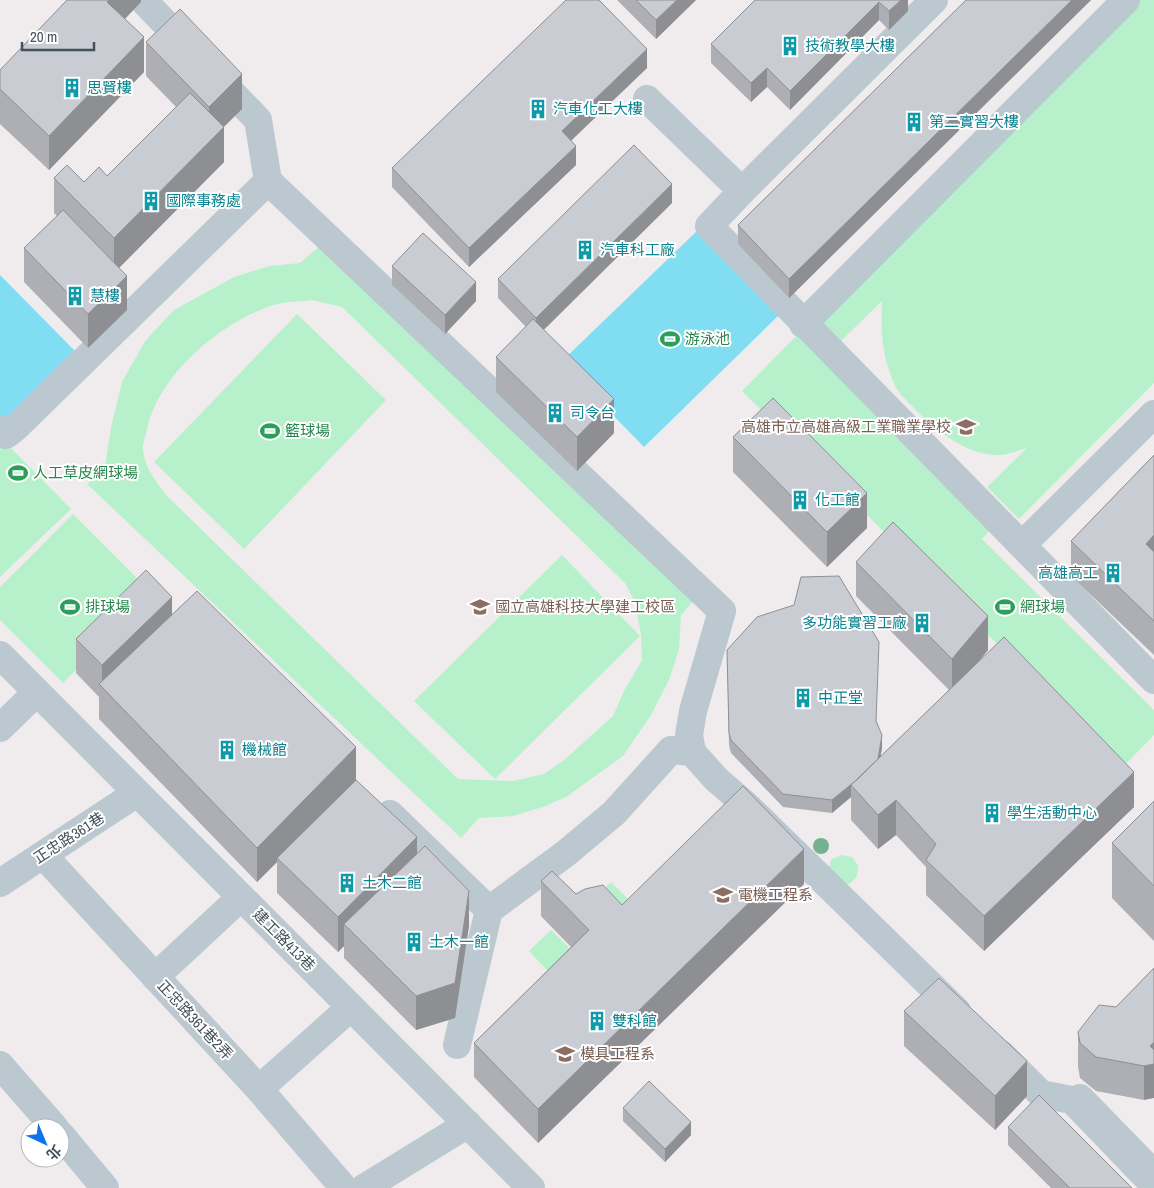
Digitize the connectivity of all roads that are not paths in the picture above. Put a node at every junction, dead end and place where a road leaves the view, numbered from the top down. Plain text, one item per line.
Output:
1 (143, 0) edge
2 (934, 0) edge
3 (1126, 0) edge
4 (647, 99) dead end
5 (268, 181) junction
6 (742, 192) junction
7 (803, 324) junction
8 (1154, 414) edge
9 (0, 429) edge
10 (1022, 546) junction
11 (0, 655) edge
12 (1154, 680) edge
13 (37, 692) junction
14 (0, 728) edge
15 (692, 752) junction
16 (137, 793) junction
17 (372, 796) edge
18 (42, 855) junction
19 (0, 883) edge
20 (241, 897) junction
21 (489, 910) junction
22 (155, 976) junction
23 (351, 1007) junction
24 (457, 1045) dead end
25 (0, 1065) edge
26 (259, 1089) junction
27 (1077, 1101) junction
28 (46, 1118) edge
29 (468, 1124) junction
30 (70, 1146) edge
31 (1154, 1174) edge
32 (1154, 1185) edge
33 (362, 1187) edge
34 (105, 1188) edge
35 (531, 1188) edge

1 - 5 street
2 - 6 street
3 - 7 street
4 - 6 street
5 - 9 street
5 - 15 street
6 - 7 street
7 - 10 street
8 - 10 street
10 - 12 street
11 - 13 street, 建工路413巷
13 - 14 street
13 - 16 street, 建工路413巷
15 - 21 street
15 - 27 street
16 - 18 street, 正忠路361巷
16 - 20 street, 建工路413巷
17 - 21 street
18 - 19 street, 正忠路361巷
18 - 22 street, 正忠路361巷2弄
20 - 22 street
20 - 23 street, 建工路413巷
21 - 24 street
22 - 26 street, 正忠路361巷2弄
23 - 26 street
23 - 29 street, 建工路413巷
25 - 28 street
26 - 33 street, 正忠路361巷2弄
27 - 31 street
27 - 32 street
29 - 33 street
29 - 35 street, 建工路413巷
30 - 34 street

